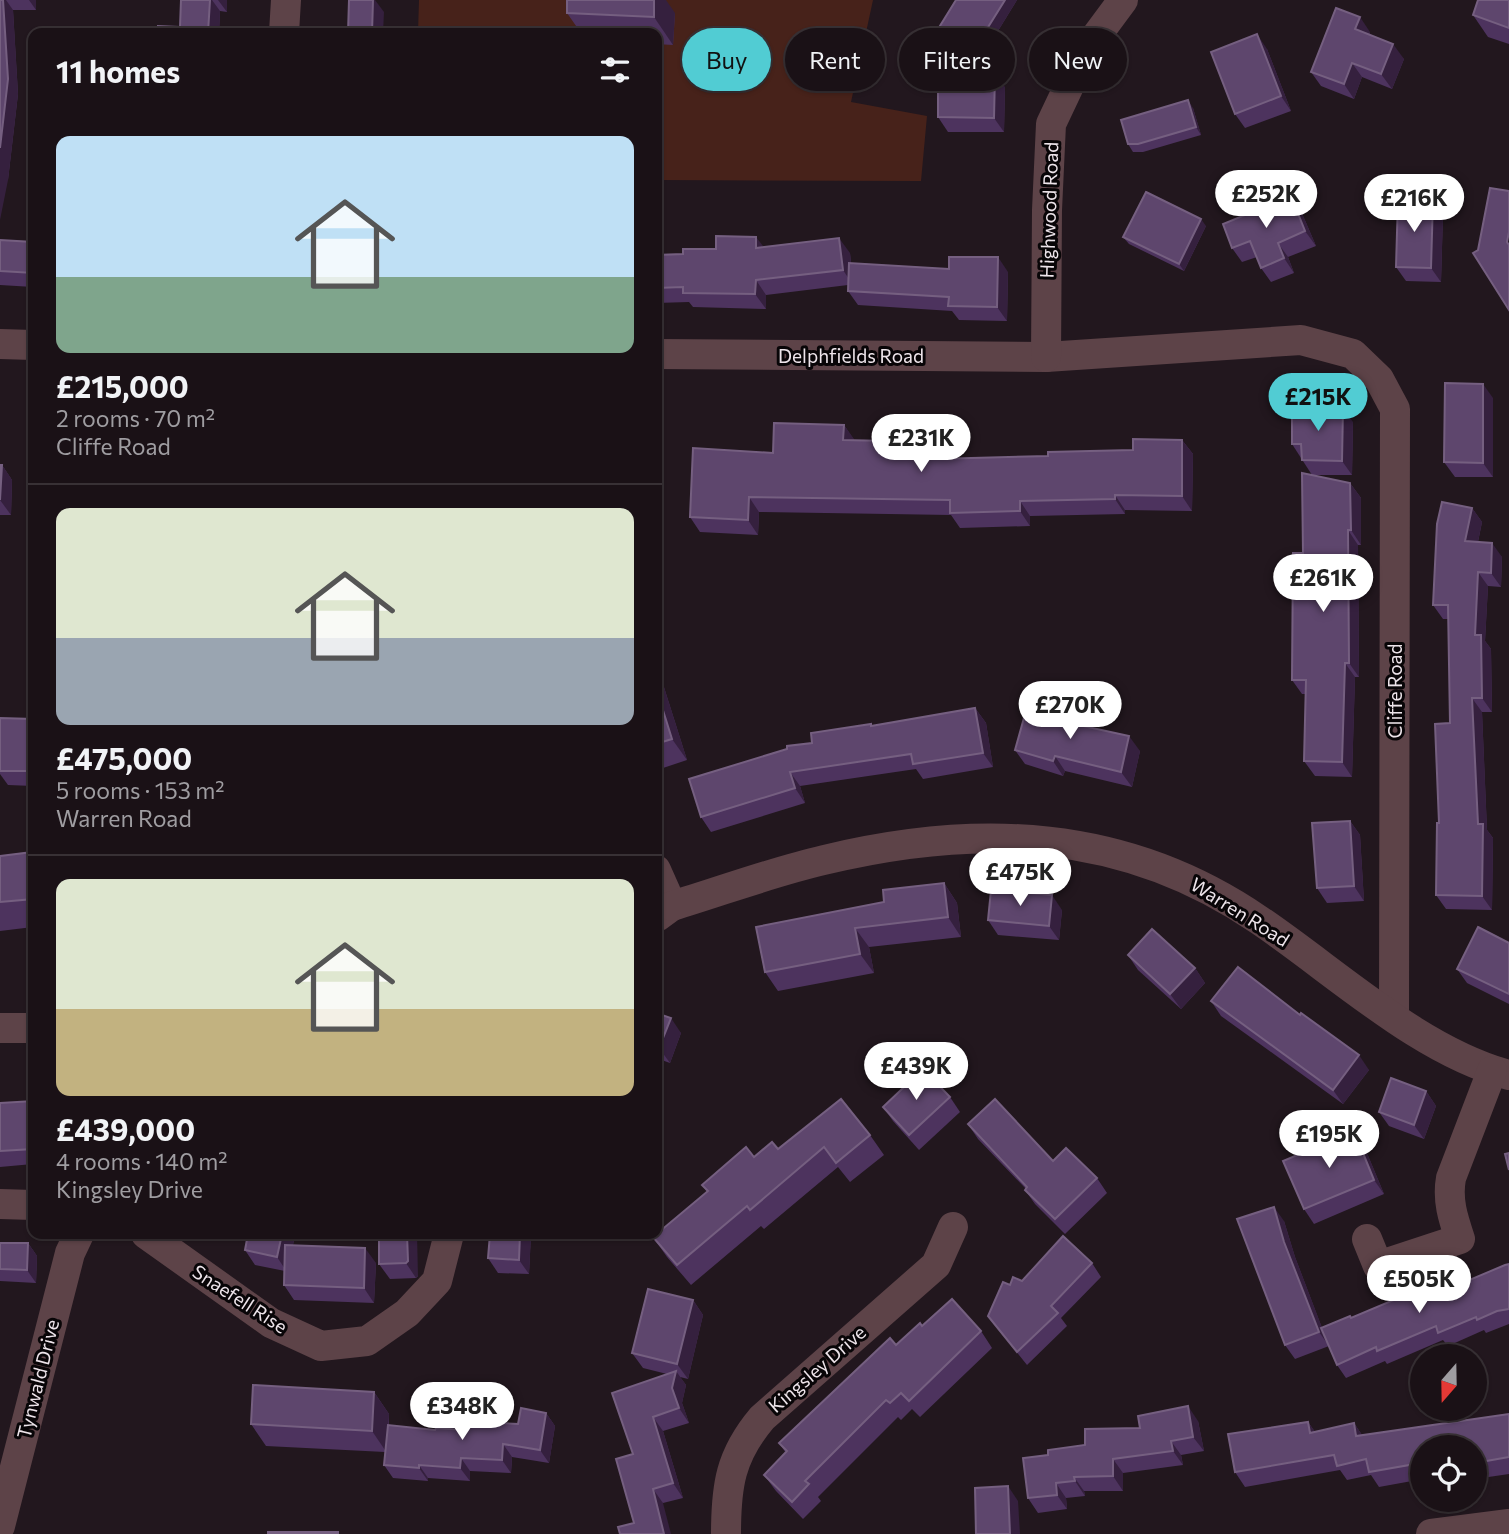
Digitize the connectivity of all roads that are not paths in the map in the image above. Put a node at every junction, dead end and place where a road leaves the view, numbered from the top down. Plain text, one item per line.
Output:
1 (286, 0) edge
2 (1123, 0) edge
3 (284, 28) edge
4 (0, 344) edge
5 (28, 345) edge
6 (662, 354) edge
7 (1046, 357) junction
8 (664, 912) edge
9 (1394, 1016) junction
10 (0, 1028) edge
11 (28, 1028) edge
12 (1500, 1073) edge
13 (0, 1204) edge
14 (28, 1205) edge
15 (953, 1227) dead end
16 (77, 1239) edge
17 (153, 1239) edge
18 (448, 1239) edge
19 (1367, 1239) dead end
20 (1509, 1524) edge
21 (0, 1526) edge
22 (726, 1534) edge
23 (1431, 1534) edge

1 - 3 street
2 - 7 street, Highwood Road
4 - 5 street
6 - 7 street, Delphfields Road
7 - 9 street, Cliffe Road
8 - 9 street, Warren Road
9 - 12 street, Warren Road
10 - 11 street
12 - 19 street, Warren Road
13 - 14 street
15 - 22 street, Kingsley Drive
16 - 21 street, Tynwald Drive
17 - 18 street, Snaefell Rise
20 - 23 street

